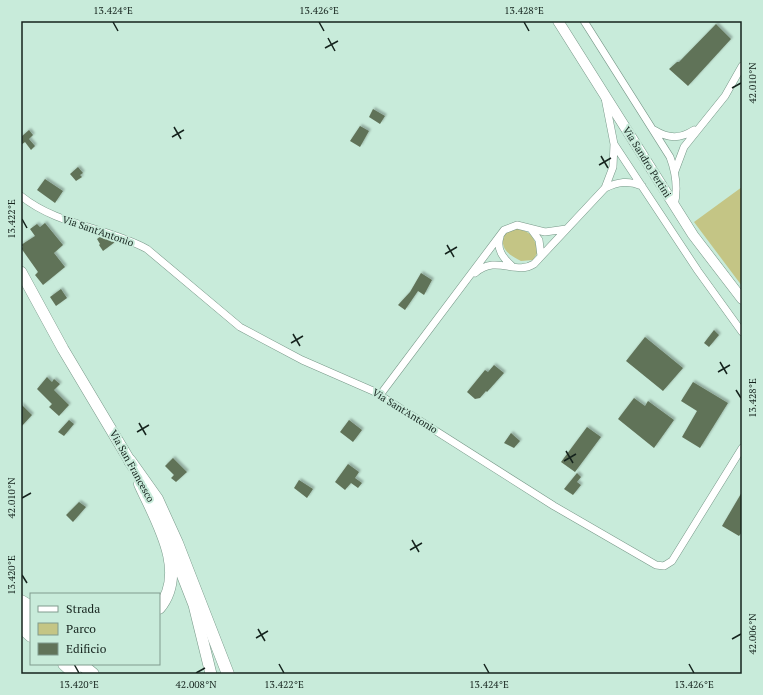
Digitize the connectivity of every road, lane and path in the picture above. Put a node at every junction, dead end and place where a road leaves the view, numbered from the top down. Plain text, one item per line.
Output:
1 (584, 21) edge
2 (558, 22) edge
3 (742, 66) edge
4 (600, 87) junction
5 (702, 124) junction
6 (652, 129) junction
7 (614, 144) junction
8 (675, 172) junction
9 (642, 186) junction
10 (605, 188) junction
11 (21, 196) edge
12 (674, 206) junction
13 (528, 227) junction
14 (566, 229) junction
15 (502, 233) junction
16 (542, 256) junction
17 (512, 266) junction
18 (22, 275) edge
19 (468, 280) junction
20 (742, 299) edge
21 (742, 332) edge
22 (380, 395) junction
23 (742, 448) edge
24 (130, 461) junction
25 (21, 601) edge
26 (30, 606) edge
27 (160, 607) edge
28 (21, 612) edge
29 (30, 620) edge
30 (21, 627) edge
31 (30, 635) edge
32 (60, 665) edge
33 (65, 665) edge
34 (82, 665) edge
35 (68, 674) edge
36 (75, 674) edge
37 (93, 674) edge
38 (211, 674) edge
39 (228, 674) edge

1 - 6 street
2 - 4 main road, Via Sandro Pertini
3 - 5 street
4 - 7 street
4 - 12 main road, Via Sandro Pertini
5 - 6 street
5 - 8 street
6 - 8 street
7 - 9 street
7 - 10 street
8 - 12 street
9 - 10 street
9 - 21 street
10 - 14 street
11 - 22 street, Via Sant'Antonio
12 - 20 main road, Via Sandro Pertini
13 - 14 street
13 - 15 street
13 - 16 street
14 - 16 street
15 - 17 street
15 - 19 street
16 - 17 street
17 - 19 street
18 - 24 main road, Via San Francesco
19 - 22 street
22 - 23 street, Via Sant'Antonio
24 - 27 highway
24 - 38 main road, Via San Francesco
24 - 39 highway
25 - 26 highway
28 - 29 highway
30 - 31 highway
32 - 35 highway
33 - 36 highway
34 - 37 highway

